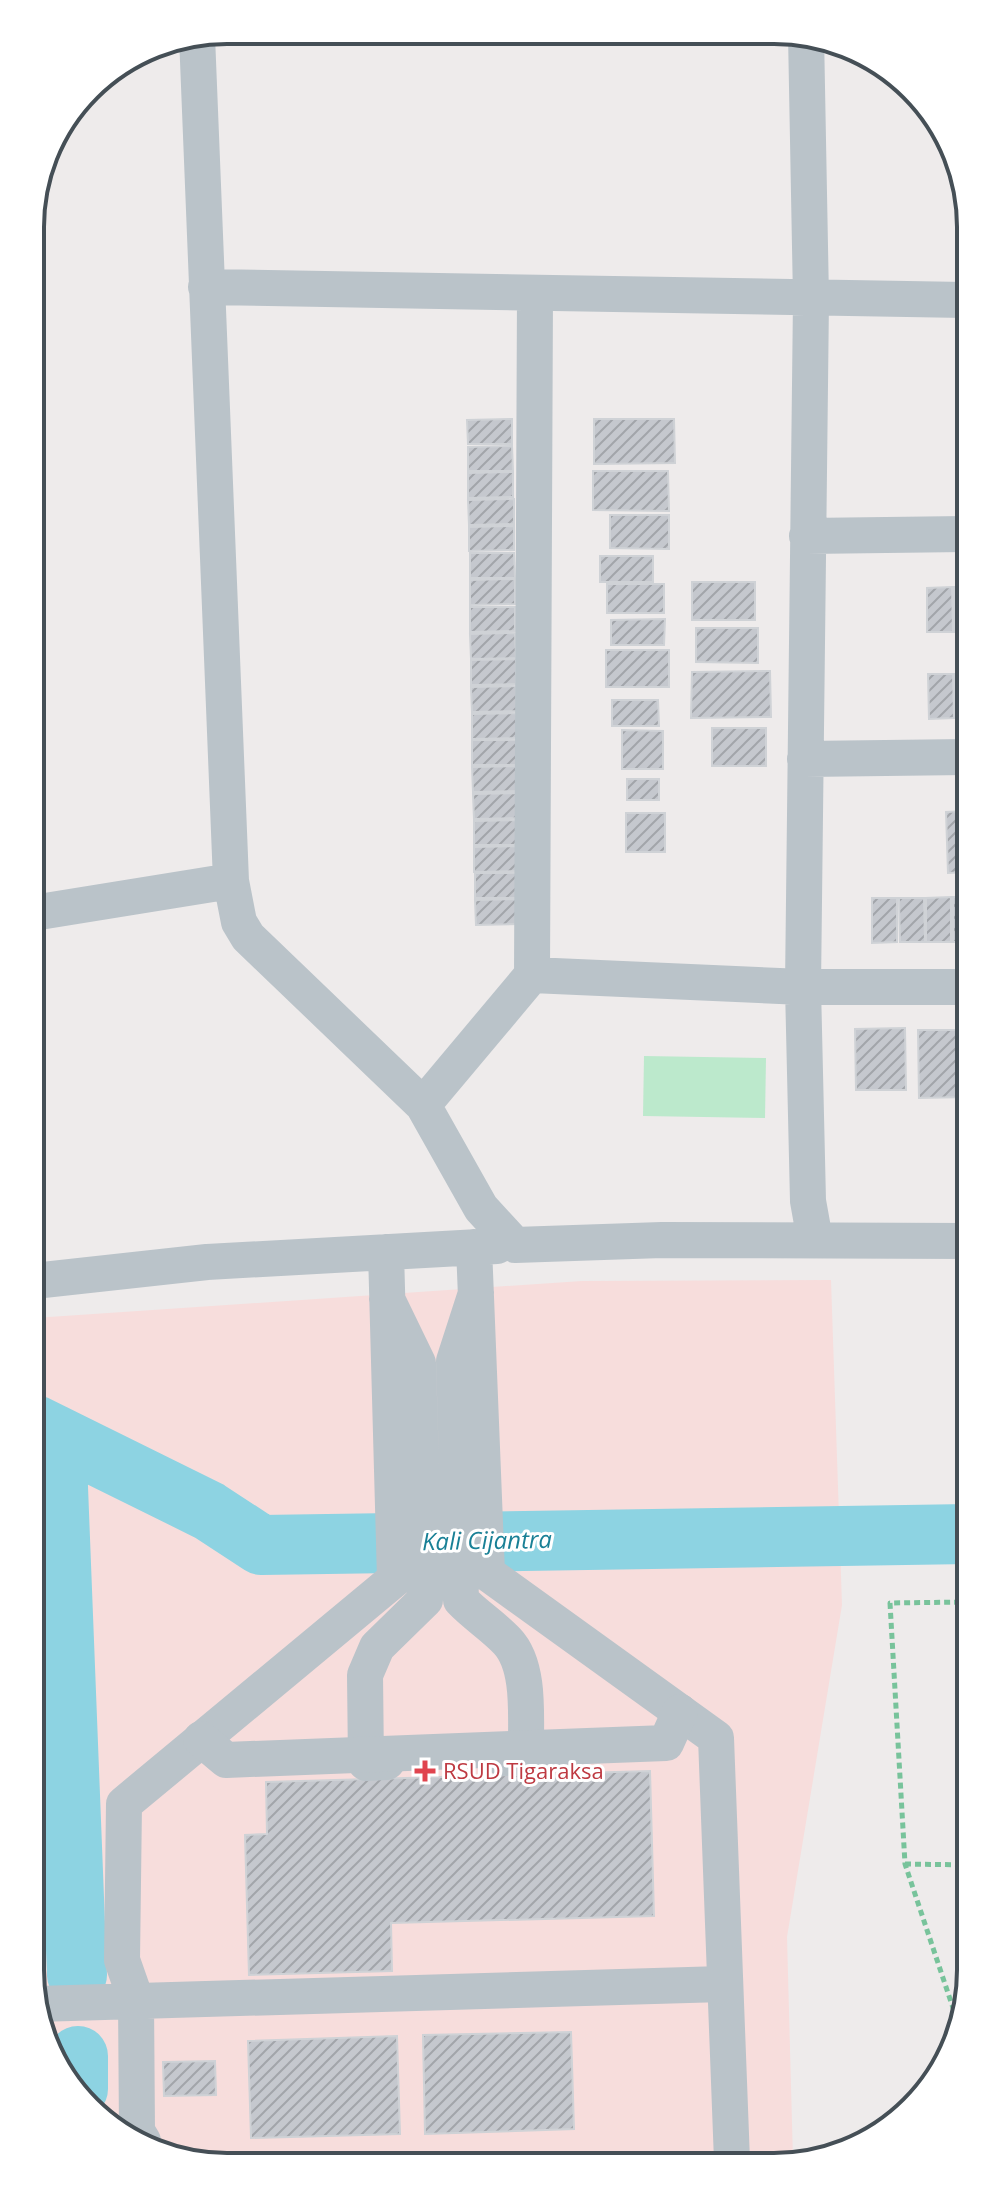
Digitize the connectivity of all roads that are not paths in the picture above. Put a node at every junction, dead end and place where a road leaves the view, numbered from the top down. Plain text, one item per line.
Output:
1 (197, 47) edge
2 (806, 47) edge
3 (206, 287) junction
4 (535, 294) junction
5 (811, 299) junction
6 (957, 300) edge
7 (957, 534) edge
8 (807, 536) junction
9 (957, 757) edge
10 (805, 759) junction
11 (231, 881) junction
12 (44, 911) edge
13 (532, 975) junction
14 (803, 987) junction
15 (957, 987) edge
16 (423, 1105) junction
17 (815, 1240) junction
18 (957, 1241) edge
19 (515, 1245) junction
20 (474, 1247) junction
21 (386, 1252) junction
22 (44, 1280) edge
23 (476, 1293) junction
24 (387, 1299) junction
25 (680, 1712) junction
26 (201, 1739) junction
27 (723, 1984) junction
28 (136, 2000) junction
29 (48, 2004) edge
30 (137, 2130) edge
31 (732, 2153) edge

1 - 3 street
2 - 5 street
3 - 4 street
3 - 11 street
4 - 5 street
4 - 13 street
5 - 6 street
5 - 8 street
7 - 8 street
8 - 10 street
9 - 10 street
10 - 14 street
11 - 12 street
11 - 16 street
13 - 14 street
13 - 16 street
14 - 15 street
14 - 17 street
16 - 19 street
17 - 18 street
17 - 19 street
19 - 20 street
20 - 21 street
20 - 23 street
21 - 22 street
21 - 24 street
23 - 24 street
23 - 25 street
24 - 26 street
25 - 26 street, bridge
25 - 27 street
26 - 28 street
27 - 28 street
27 - 31 street
28 - 29 street
28 - 30 street

